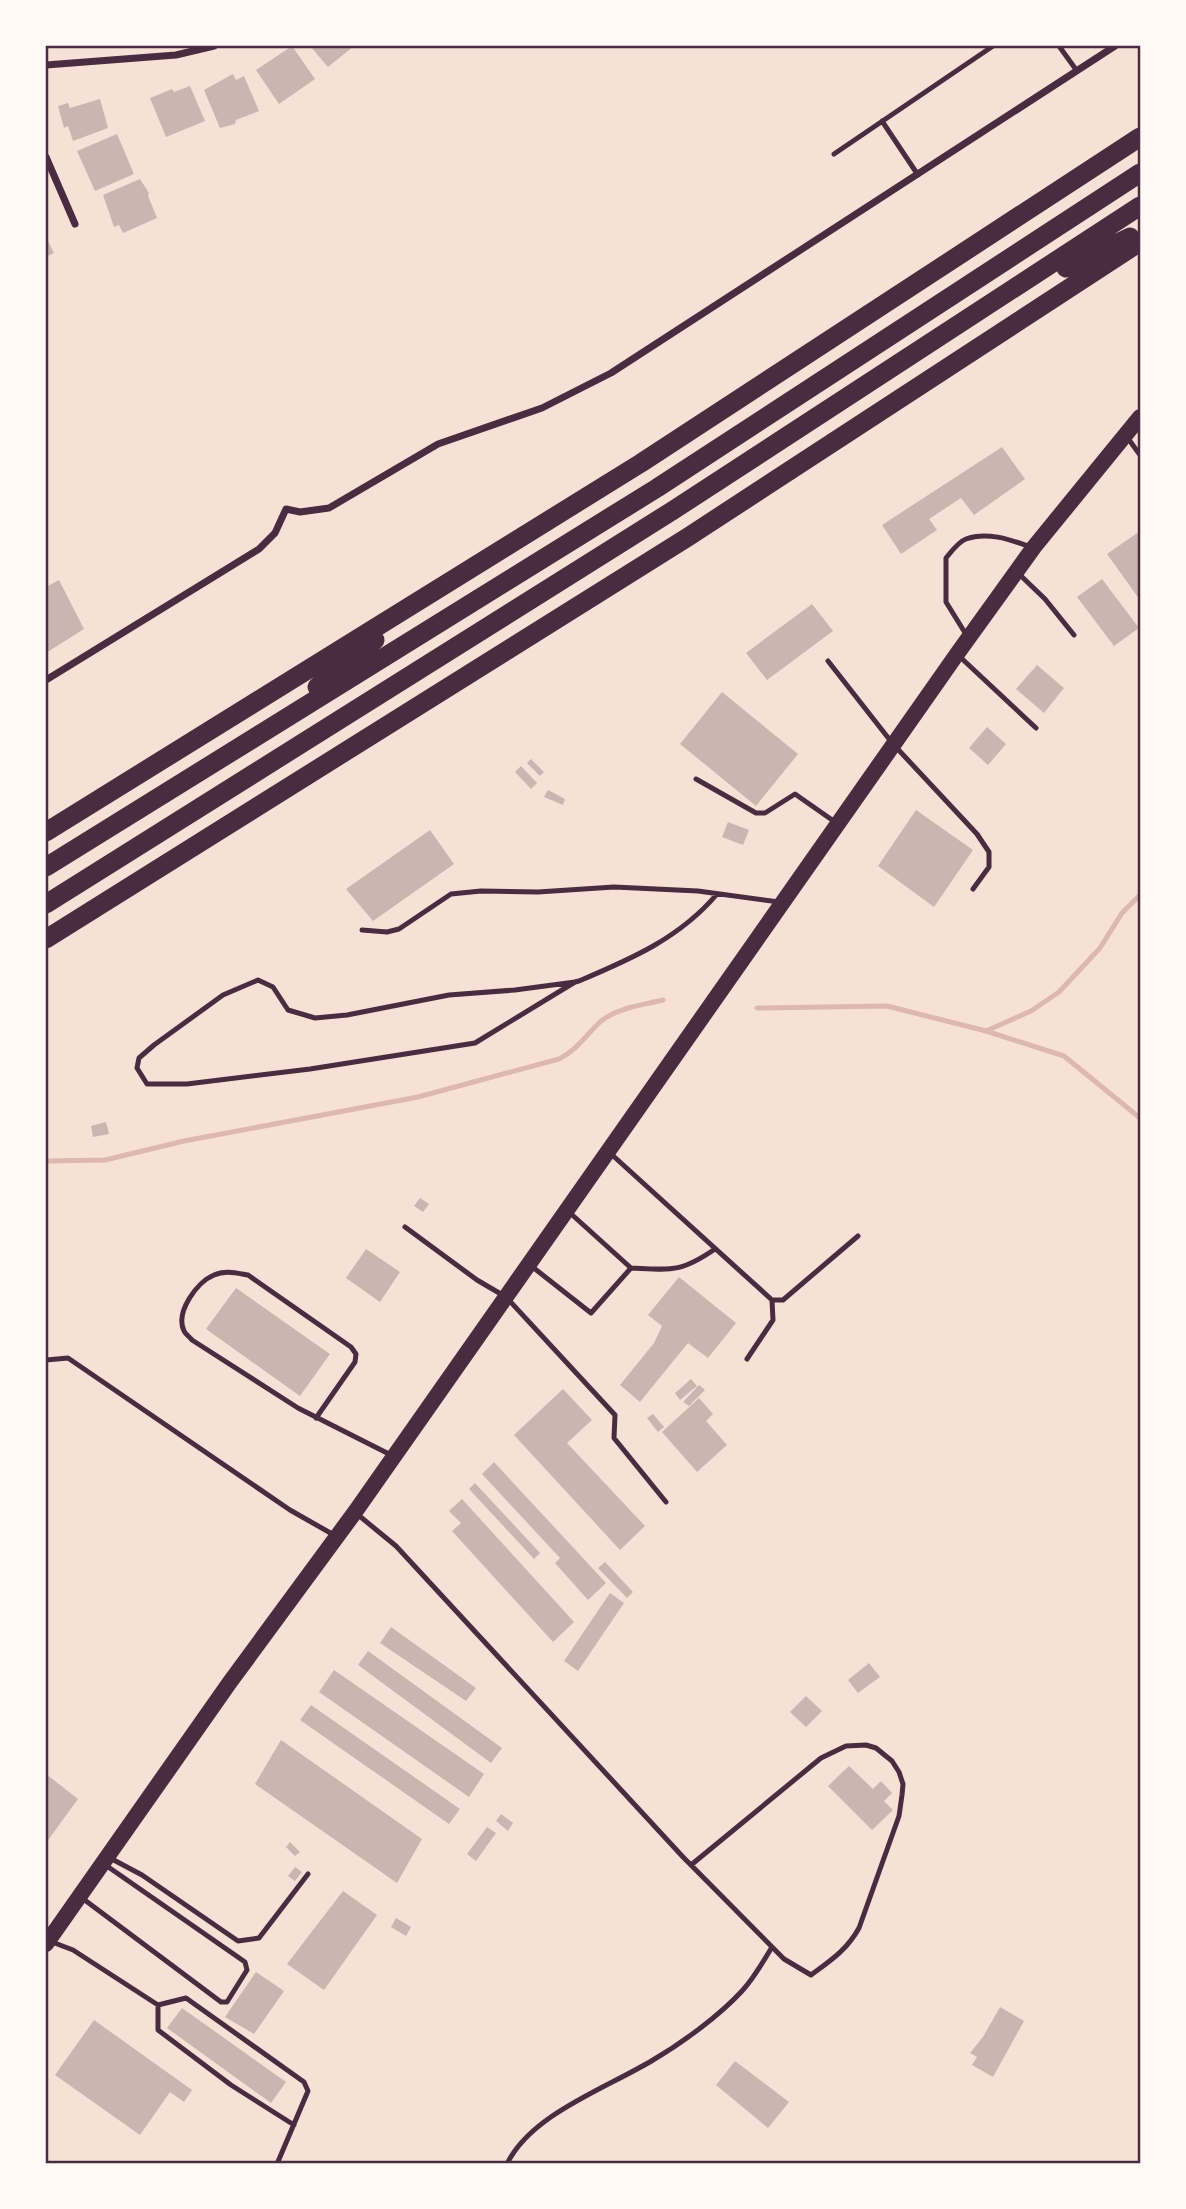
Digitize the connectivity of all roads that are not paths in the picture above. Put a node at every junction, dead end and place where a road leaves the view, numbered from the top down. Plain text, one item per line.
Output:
1 (214, 46) edge
2 (993, 46) edge
3 (1059, 46) edge
4 (1115, 46) edge
5 (46, 65) edge
6 (1077, 71) junction
7 (882, 121) junction
8 (1140, 137) edge
9 (834, 154) dead end
10 (46, 157) edge
11 (1140, 173) edge
12 (918, 174) junction
13 (1140, 206) edge
14 (75, 223) dead end
15 (1140, 232) edge
16 (1140, 242) edge
17 (995, 302) junction
18 (1140, 417) edge
19 (1125, 434) junction
20 (1140, 455) edge
21 (1034, 547) junction
22 (1017, 572) junction
23 (439, 589) junction
24 (1074, 635) dead end
25 (968, 638) junction
26 (957, 654) junction
27 (828, 660) dead end
28 (46, 680) edge
29 (1036, 728) dead end
30 (253, 738) junction
31 (893, 744) junction
32 (696, 779) dead end
33 (837, 824) junction
34 (46, 832) edge
35 (46, 867) edge
36 (973, 888) dead end
37 (717, 894) junction
38 (782, 903) junction
39 (46, 904) edge
40 (362, 930) dead end
41 (46, 939) edge
42 (575, 982) junction
43 (608, 1151) junction
44 (567, 1210) junction
45 (405, 1227) dead end
46 (858, 1236) dead end
47 (715, 1249) junction
48 (529, 1264) junction
49 (631, 1268) junction
50 (506, 1297) junction
51 (772, 1300) junction
52 (747, 1359) dead end
53 (46, 1361) edge
54 (316, 1418) junction
55 (394, 1457) junction
56 (666, 1502) dead end
57 (355, 1512) junction
58 (337, 1537) junction
59 (105, 1860) junction
60 (691, 1865) junction
61 (308, 1874) dead end
62 (80, 1896) junction
63 (46, 1941) edge
64 (772, 1947) junction
65 (158, 2005) junction
66 (294, 2125) junction
67 (277, 2164) edge
68 (507, 2164) edge

1 - 5 street
2 - 7 lane
3 - 6 lane
4 - 6 street
6 - 12 street
7 - 9 lane
7 - 12 lane
8 - 23 highway
10 - 14 street
11 - 30 highway
12 - 28 street
13 - 17 highway
15 - 17 highway
16 - 41 highway
17 - 39 highway
18 - 19 main road
19 - 20 lane
19 - 21 main road
21 - 22 main road
21 - 25 lane
22 - 24 lane
22 - 25 main road
23 - 30 highway
23 - 34 highway
25 - 26 main road
26 - 29 lane
26 - 31 main road
27 - 31 lane
30 - 35 highway
31 - 33 main road
31 - 36 lane
32 - 33 lane
33 - 38 main road
37 - 38 lane
37 - 40 lane
37 - 42 lane
38 - 43 main road
42 - 42 lane
43 - 44 main road
43 - 47 lane
44 - 48 main road
44 - 49 lane
45 - 50 lane
46 - 51 lane
47 - 49 lane
47 - 51 lane
48 - 49 lane
48 - 50 main road
50 - 55 main road
50 - 56 lane
51 - 52 lane
53 - 58 lane
54 - 54 lane
54 - 55 lane
55 - 57 main road
57 - 58 main road
57 - 60 lane
58 - 59 main road
59 - 61 lane
59 - 62 main road
59 - 62 lane
60 - 64 lane
60 - 64 lane
62 - 63 main road
63 - 65 lane
64 - 68 lane
65 - 66 lane
65 - 66 lane
66 - 67 lane

